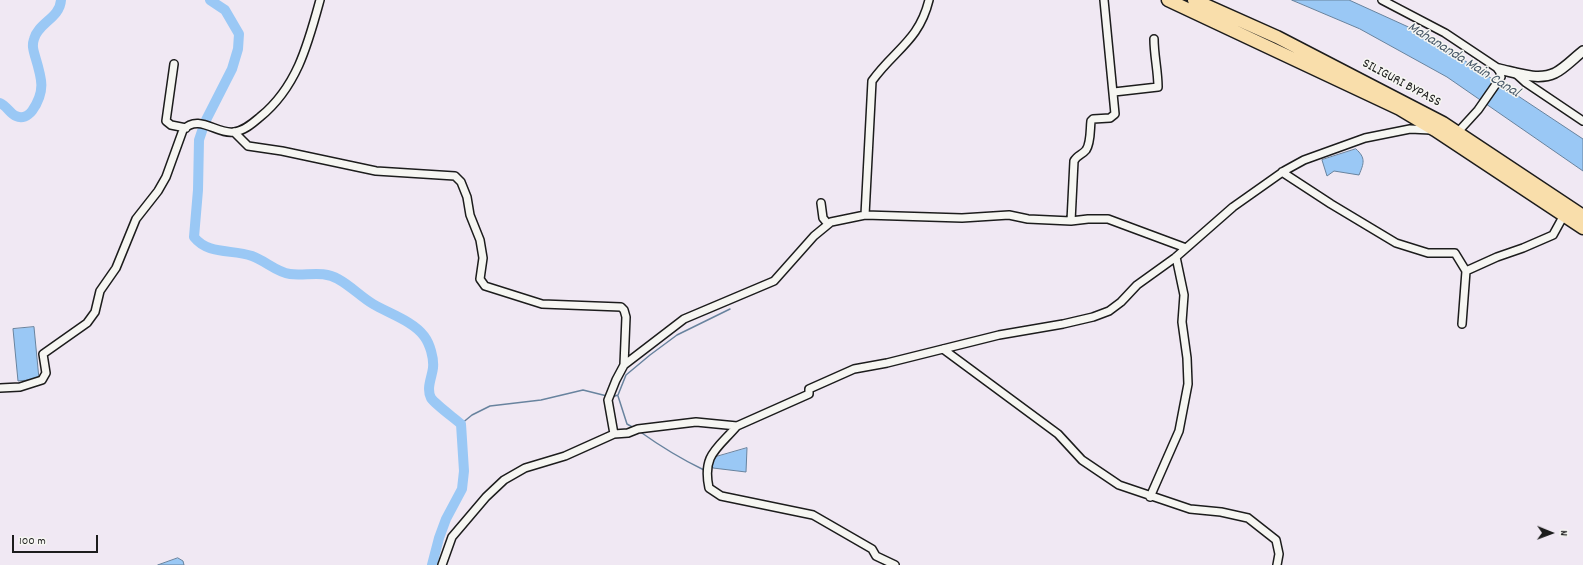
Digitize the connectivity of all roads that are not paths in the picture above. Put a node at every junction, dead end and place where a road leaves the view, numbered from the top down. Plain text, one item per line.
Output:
1 (320, 0) edge
2 (929, 0) edge
3 (1104, 0) edge
4 (1168, 0) edge
5 (1194, 0) edge
6 (1382, 0) edge
7 (1154, 39) dead end
8 (1583, 51) edge
9 (174, 64) dead end
10 (1514, 72) junction
11 (1500, 73) junction
12 (1114, 92) junction
13 (1583, 121) edge
14 (1439, 127) junction
15 (186, 128) junction
16 (234, 132) junction
17 (1457, 132) junction
18 (1282, 172) junction
19 (821, 204) dead end
20 (865, 215) junction
21 (1564, 215) junction
22 (1583, 216) edge
23 (1071, 221) junction
24 (828, 224) junction
25 (1583, 228) edge
26 (1186, 248) junction
27 (1176, 257) junction
28 (1466, 271) junction
29 (1462, 324) dead end
30 (943, 349) junction
31 (624, 365) junction
32 (0, 388) edge
33 (737, 426) junction
34 (614, 434) junction
35 (1150, 497) junction
36 (442, 565) edge
37 (895, 565) edge
38 (1277, 565) edge

1 - 16 street
2 - 20 street
3 - 12 street
4 - 14 highway
5 - 14 highway, SILIGURI BYPASS
6 - 11 street
7 - 12 street
8 - 10 street
9 - 15 street
10 - 11 street
10 - 13 street
11 - 17 street
12 - 23 street
14 - 17 highway, SILIGURI BYPASS
14 - 18 street
14 - 21 highway
15 - 16 street
15 - 32 street
16 - 31 street
17 - 22 highway, SILIGURI BYPASS
18 - 26 street
18 - 28 street
19 - 24 street
20 - 23 street
20 - 24 street
21 - 25 highway
21 - 28 street
23 - 26 street
24 - 31 street
26 - 27 street
27 - 30 street
27 - 35 street
28 - 29 street
30 - 33 street
30 - 35 street
31 - 34 street
33 - 34 street
33 - 37 street
34 - 36 street
35 - 38 street

